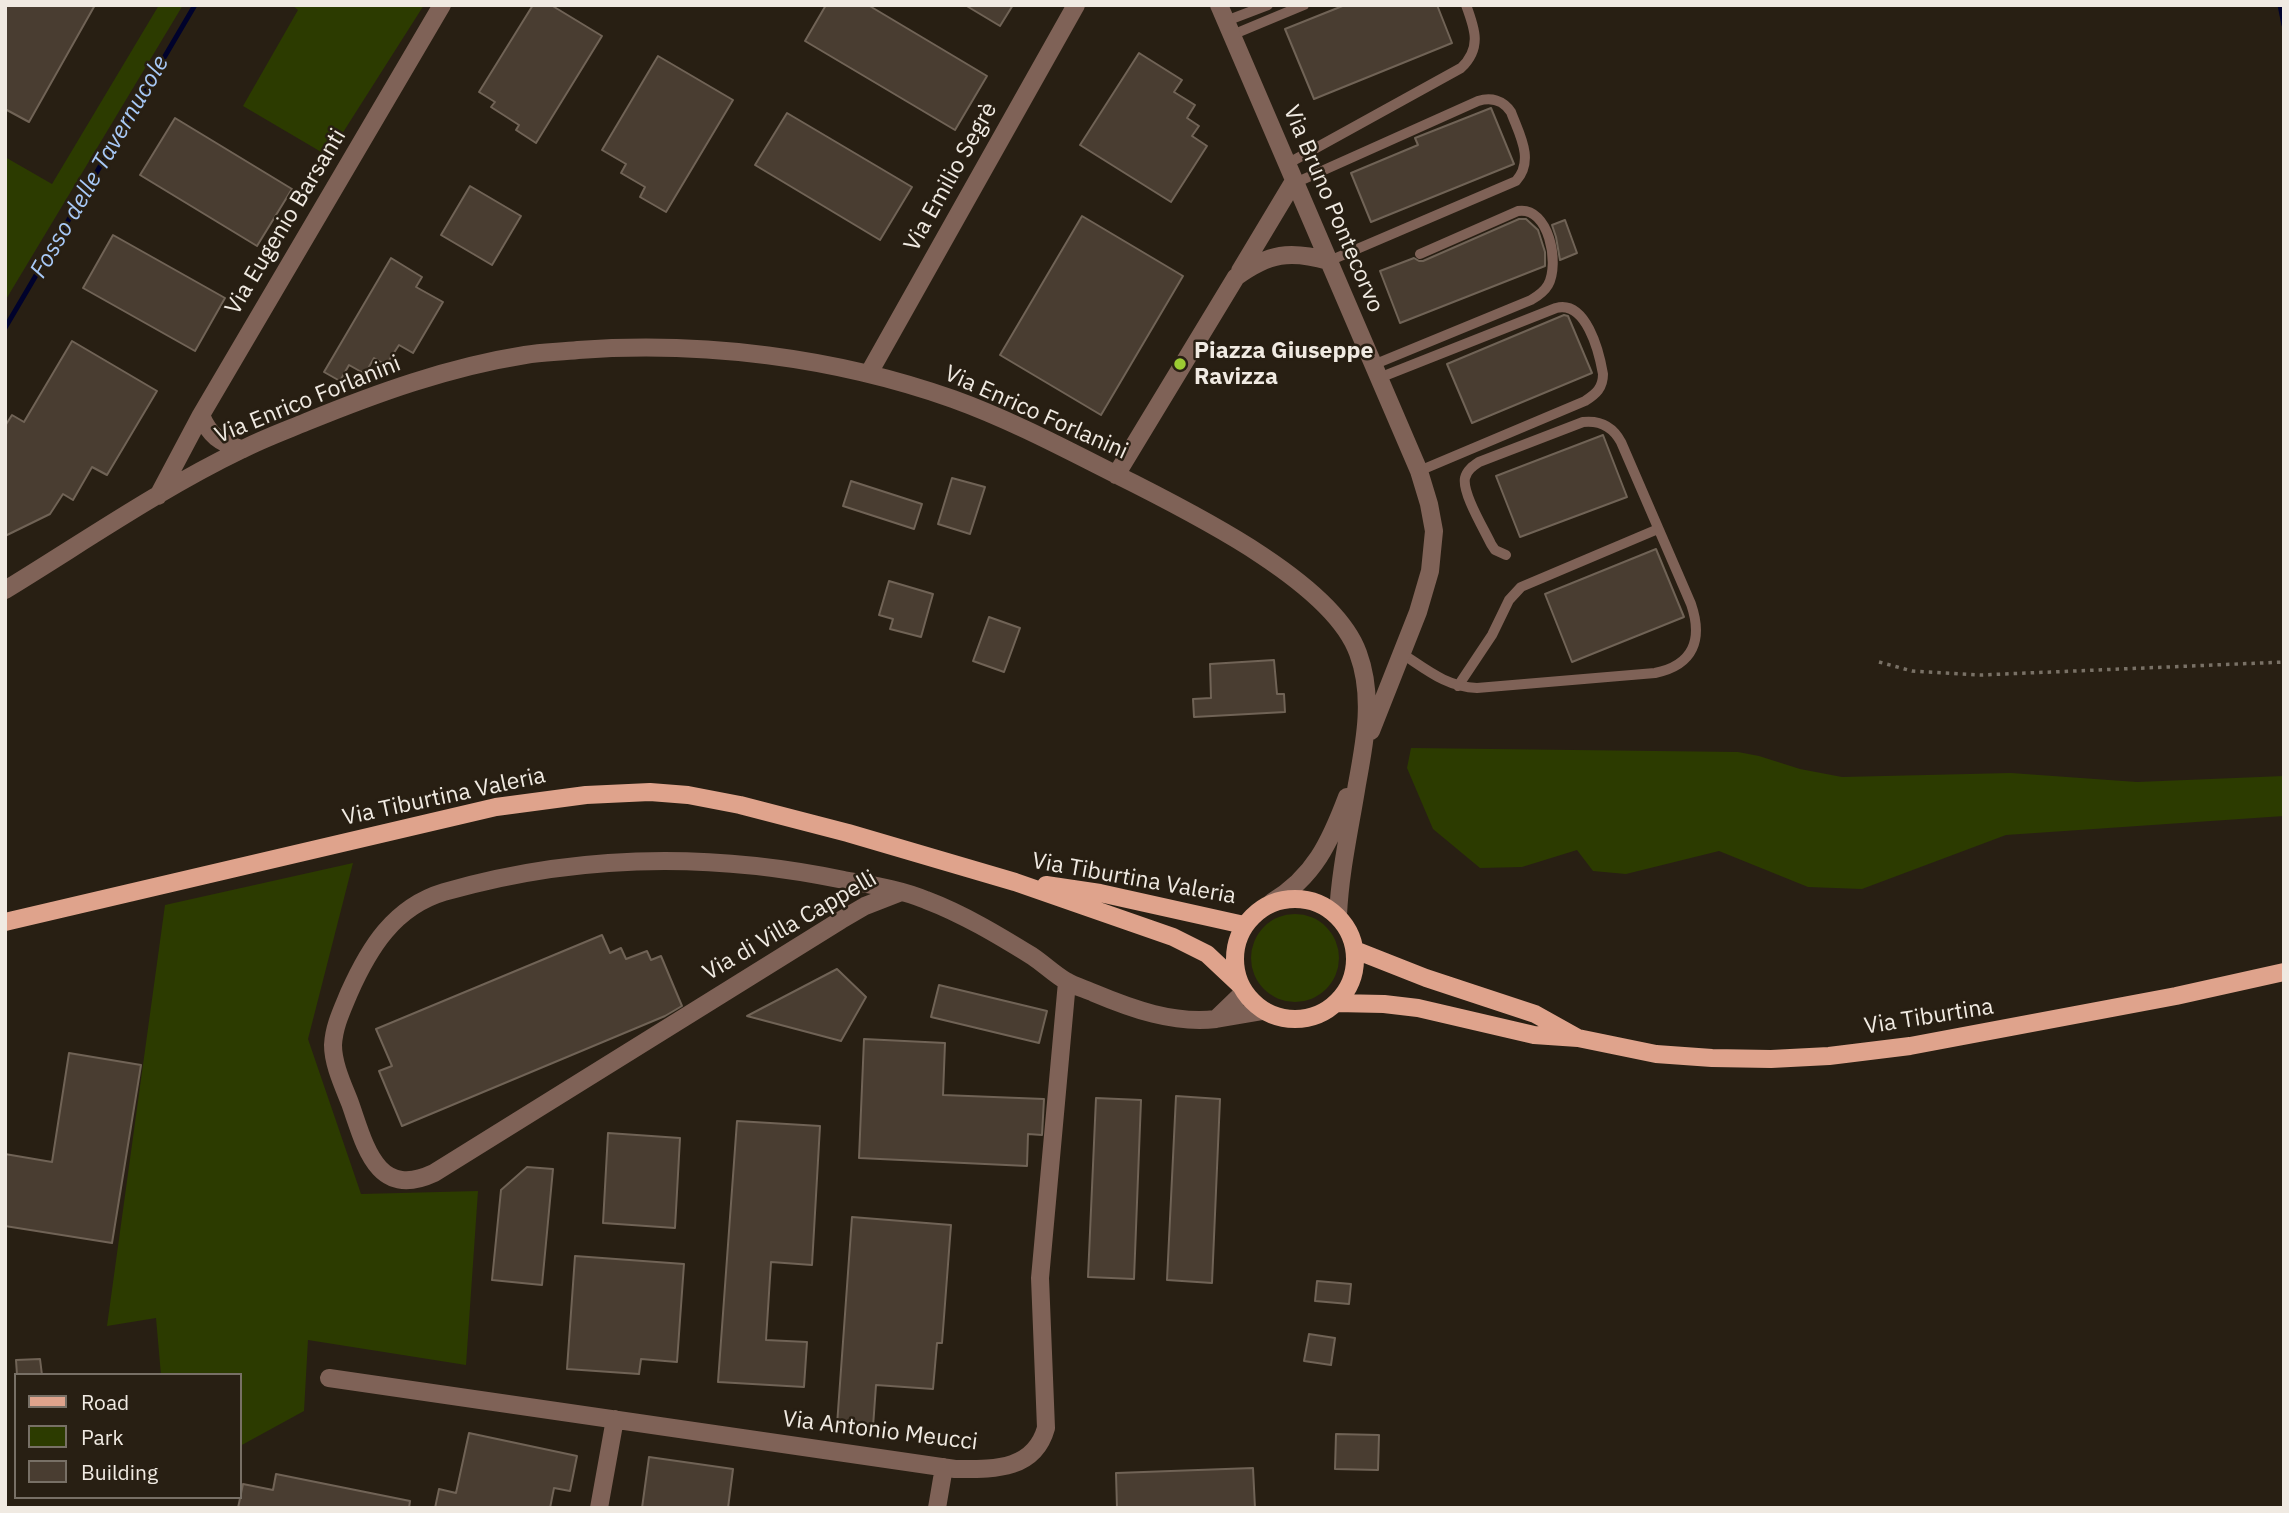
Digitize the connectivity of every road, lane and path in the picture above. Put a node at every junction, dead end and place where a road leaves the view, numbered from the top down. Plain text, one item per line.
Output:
1 (442, 5) edge
2 (1076, 5) edge
3 (1268, 5) edge
4 (1304, 5) edge
5 (1466, 5) edge
6 (1226, 21) edge
7 (1287, 164) junction
8 (1295, 182) junction
9 (1420, 254) dead end
10 (1329, 261) junction
11 (1236, 277) junction
12 (1376, 372) junction
13 (869, 373) junction
14 (201, 415) junction
15 (241, 449) junction
16 (1419, 471) junction
17 (1116, 474) junction
18 (158, 496) junction
19 (1658, 529) junction
20 (1506, 555) dead end
21 (5, 590) edge
22 (1401, 653) junction
23 (1879, 662) dead end
24 (2284, 662) edge
25 (1458, 686) junction
26 (1363, 749) junction
27 (1015, 882) junction
28 (901, 892) junction
29 (1272, 902) junction
30 (1338, 915) junction
31 (5, 922) edge
32 (1244, 925) junction
33 (1355, 950) junction
34 (2284, 972) edge
35 (1067, 982) junction
36 (1242, 988) junction
37 (1336, 1003) junction
38 (1264, 1010) junction
39 (1216, 1019) junction
40 (1578, 1038) junction
41 (329, 1378) dead end
42 (615, 1419) junction
43 (944, 1467) junction
44 (599, 1508) edge
45 (937, 1508) edge

1 - 14 street, Via Eugenio Barsanti
2 - 13 street, Via Emilio Segrè
3 - 6 lane
4 - 6 lane
5 - 7 lane
6 - 7 street, Via Bruno Pontecorvo
7 - 8 street, Via Bruno Pontecorvo
8 - 10 street, Via Bruno Pontecorvo
8 - 10 lane
8 - 11 street
9 - 12 lane
10 - 11 street
10 - 12 street, Via Bruno Pontecorvo
11 - 17 street
12 - 16 street, Via Bruno Pontecorvo
12 - 16 lane
13 - 15 street, Via Enrico Forlanini
13 - 17 street, Via Enrico Forlanini
14 - 15 street
14 - 18 street, Via Eugenio Barsanti
15 - 18 street, Via Enrico Forlanini
16 - 22 street, Via Bruno Pontecorvo
17 - 26 street, Via Enrico Forlanini
18 - 21 street, Via Enrico Forlanini
19 - 20 lane
19 - 25 lane
19 - 25 lane
22 - 25 lane
22 - 26 street, Via Bruno Pontecorvo
23 - 24 path
26 - 29 street, Via Bruno Pontecorvo
26 - 30 street, Via Bruno Pontecorvo
27 - 31 main road, Via Tiburtina Valeria
27 - 32 main road, Via Tiburtina Valeria
27 - 36 main road, Via Tiburtina Valeria
28 - 28 street, Via di Villa Cappelli
28 - 35 street, Via di Villa Cappelli
29 - 30 main road
29 - 32 main road
30 - 33 main road
32 - 36 main road
33 - 37 main road
33 - 40 main road, Via Tiburtina
34 - 40 main road, Via Tiburtina
35 - 39 street, Via di Villa Cappelli
35 - 43 street, Via Antonio Meucci
36 - 38 main road, Via Tiburtina
36 - 39 street
37 - 38 main road, Via Tiburtina
37 - 40 main road, Via Tiburtina
38 - 39 street, Via di Villa Cappelli
41 - 42 street, Via Antonio Meucci
42 - 43 street, Via Antonio Meucci
42 - 44 street
43 - 45 street

